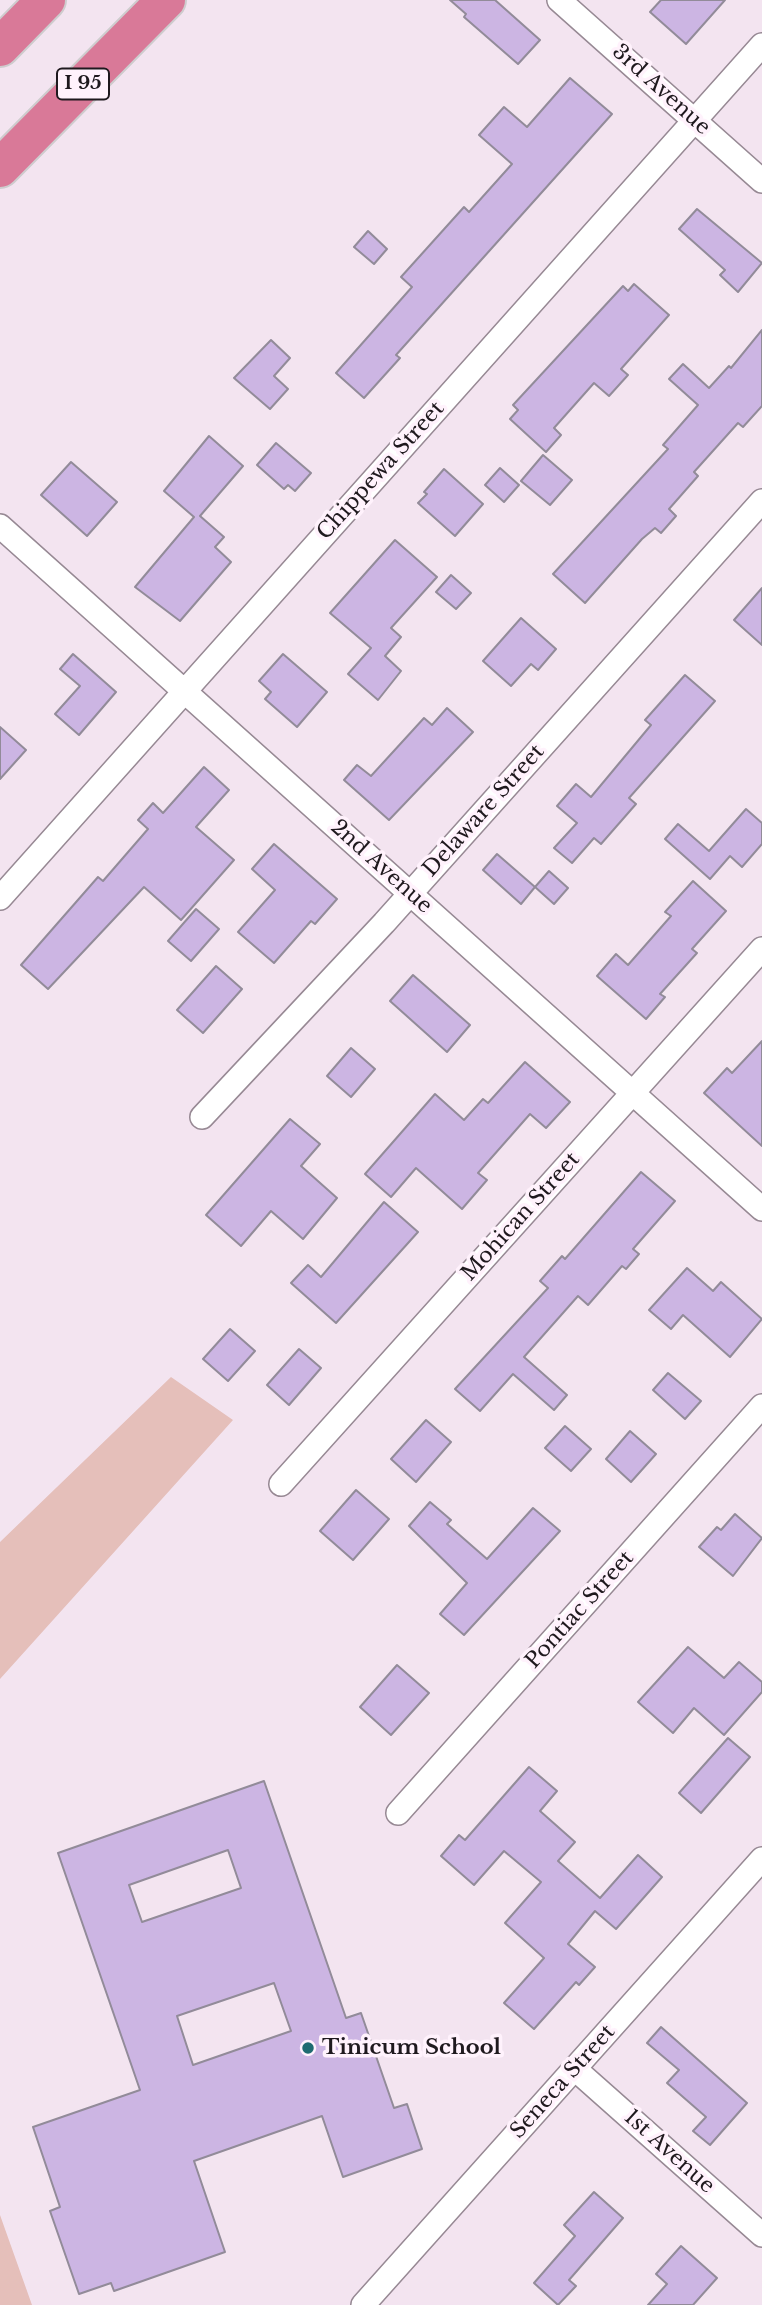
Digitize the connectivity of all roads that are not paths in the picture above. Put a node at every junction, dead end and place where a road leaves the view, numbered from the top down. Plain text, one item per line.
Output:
1 (46, 0) edge
2 (166, 0) edge
3 (559, 0) edge
4 (762, 45) edge
5 (0, 47) edge
6 (694, 121) junction
7 (0, 169) edge
8 (762, 181) edge
9 (762, 501) edge
10 (0, 526) edge
11 (184, 691) junction
12 (410, 894) junction
13 (0, 898) edge
14 (762, 949) edge
15 (633, 1093) junction
16 (202, 1116) dead end
17 (762, 1209) edge
18 (762, 1406) edge
19 (281, 1484) dead end
20 (398, 1813) dead end
21 (762, 1859) edge
22 (575, 2069) junction
23 (762, 2235) edge
24 (363, 2305) edge

1 - 5 highway
2 - 7 highway, I 95
3 - 6 street, 3rd Avenue
4 - 6 street, Chippewa Street
6 - 8 street, 3rd Avenue
6 - 11 street, Chippewa Street
9 - 12 street, Delaware Street
10 - 11 street, 2nd Avenue
11 - 12 street, 2nd Avenue
11 - 13 street, Chippewa Street
12 - 15 street, 2nd Avenue
12 - 16 street, Delaware Street
14 - 15 street, Mohican Street
15 - 17 street, 2nd Avenue
15 - 19 street, Mohican Street
18 - 20 street, Pontiac Street
21 - 22 street, Seneca Street
22 - 23 street, 1st Avenue
22 - 24 street, Seneca Street

